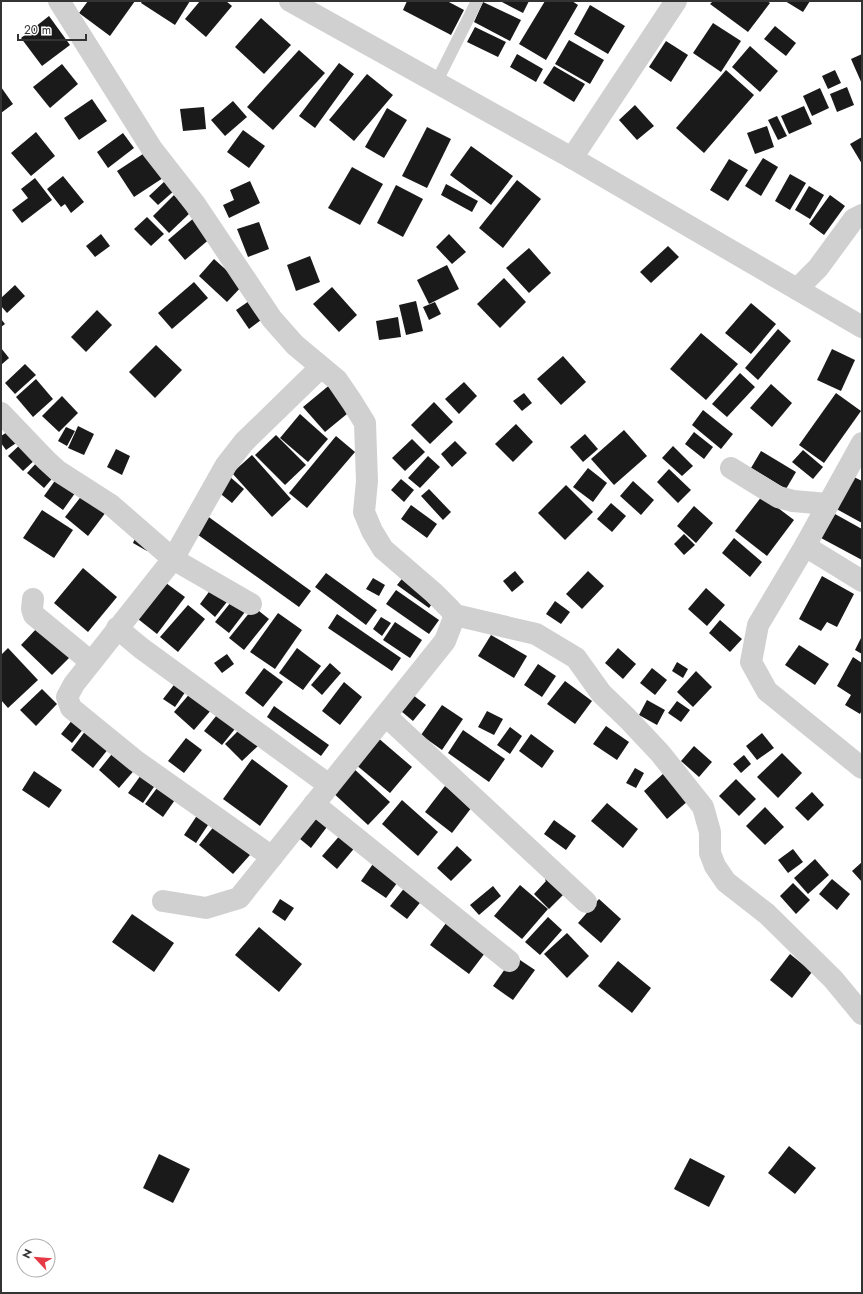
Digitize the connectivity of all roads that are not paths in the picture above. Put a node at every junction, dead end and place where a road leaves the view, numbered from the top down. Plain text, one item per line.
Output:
1 (59, 1) edge
2 (290, 1) edge
3 (477, 1) edge
4 (676, 1) edge
5 (436, 83) junction
6 (572, 158) junction
7 (862, 215) edge
8 (797, 289) junction
9 (862, 327) edge
10 (321, 367) junction
11 (1, 413) edge
12 (862, 443) edge
13 (731, 468) dead end
14 (828, 504) junction
15 (805, 546) junction
16 (173, 559) junction
17 (862, 581) edge
18 (33, 599) dead end
19 (251, 604) dead end
20 (455, 615) junction
21 (118, 628) junction
22 (91, 662) junction
23 (386, 716) junction
24 (862, 768) edge
25 (329, 785) junction
26 (314, 804) junction
27 (272, 857) junction
28 (163, 901) dead end
29 (586, 902) dead end
30 (509, 961) dead end
31 (862, 1014) edge

1 - 10 street
2 - 5 street
3 - 5 lane
4 - 6 street
5 - 6 street
6 - 8 street
7 - 8 street
8 - 9 street
10 - 16 street
10 - 20 street
11 - 16 street
12 - 14 street
13 - 14 street
14 - 15 street
15 - 17 street
15 - 24 street
16 - 19 street
16 - 21 street
18 - 22 street
20 - 23 street
20 - 31 street
21 - 22 street
21 - 25 street
22 - 27 street
23 - 25 street
23 - 29 street
25 - 26 street
26 - 27 street
26 - 30 street
27 - 28 street

